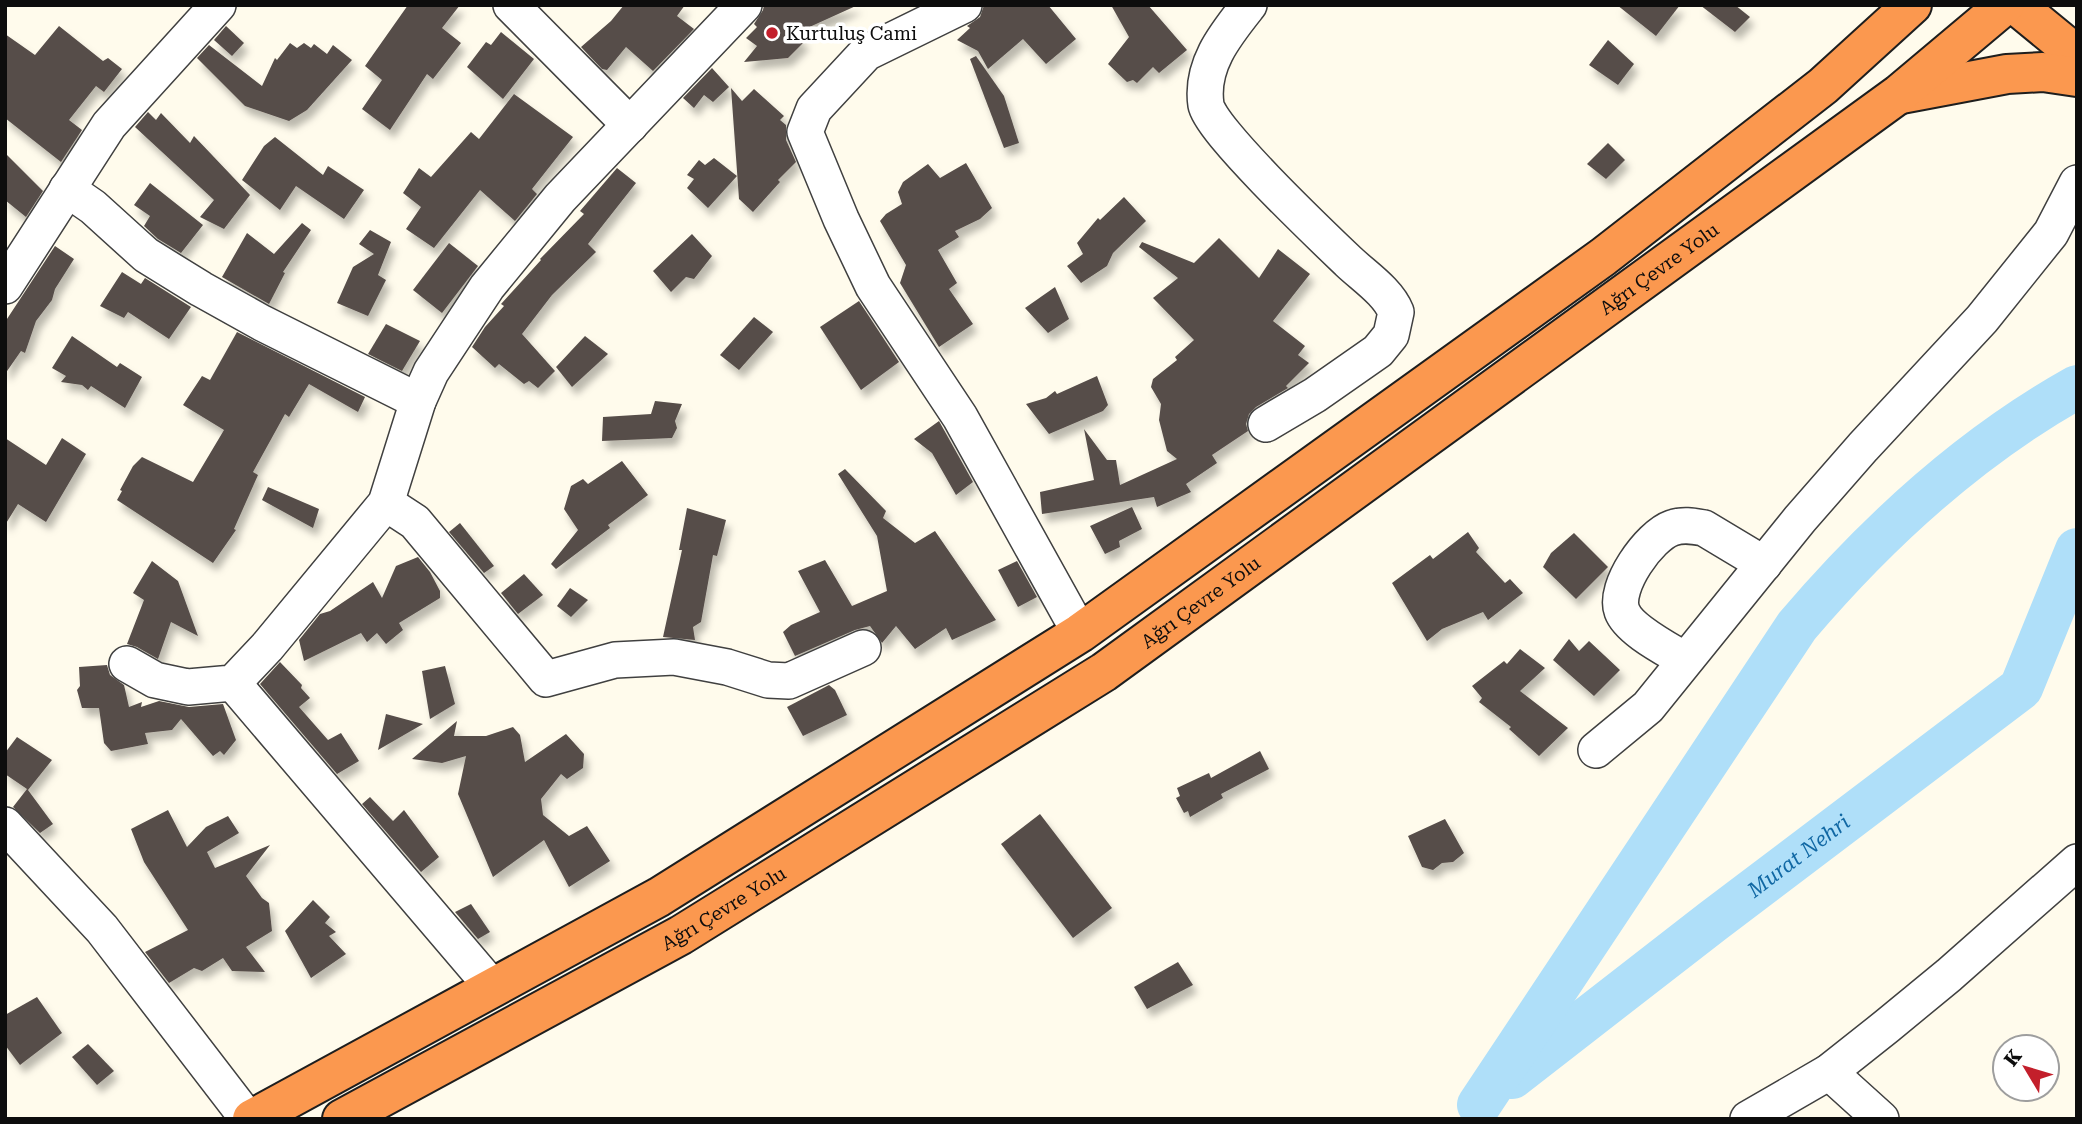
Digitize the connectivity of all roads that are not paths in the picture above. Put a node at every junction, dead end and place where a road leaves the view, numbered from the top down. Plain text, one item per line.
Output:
1 (218, 5) edge
2 (511, 5) edge
3 (744, 5) edge
4 (964, 5) edge
5 (1249, 5) edge
6 (1912, 5) edge
7 (2005, 5) edge
8 (2016, 5) edge
9 (2077, 55) edge
10 (2077, 77) edge
11 (1899, 94) junction
12 (630, 125) junction
13 (2077, 183) edge
14 (67, 189) junction
15 (5, 286) edge
16 (418, 401) junction
17 (1266, 424) dead end
18 (386, 503) junction
19 (1764, 564) junction
20 (1080, 633) junction
21 (863, 648) dead end
22 (1685, 660) junction
23 (127, 664) dead end
24 (233, 682) junction
25 (1596, 750) dead end
26 (5, 825) edge
27 (2077, 862) edge
28 (493, 988) junction
29 (1829, 1072) junction
30 (250, 1119) edge
31 (342, 1119) edge
32 (1748, 1119) edge
33 (1881, 1119) edge

1 - 14 street
2 - 12 street
3 - 12 street
4 - 20 street
5 - 17 street
6 - 20 highway
7 - 11 highway, Ağrı Çevre Yolu
8 - 9 highway
10 - 11 highway
11 - 31 highway, Ağrı Çevre Yolu
12 - 16 street
13 - 19 street
14 - 15 street
14 - 16 street
16 - 18 street
18 - 21 street
18 - 24 street
19 - 22 street
19 - 22 street
20 - 28 highway
22 - 25 street
23 - 24 street
24 - 28 street
26 - 30 street
27 - 29 street
28 - 30 highway
29 - 32 street
29 - 33 street

